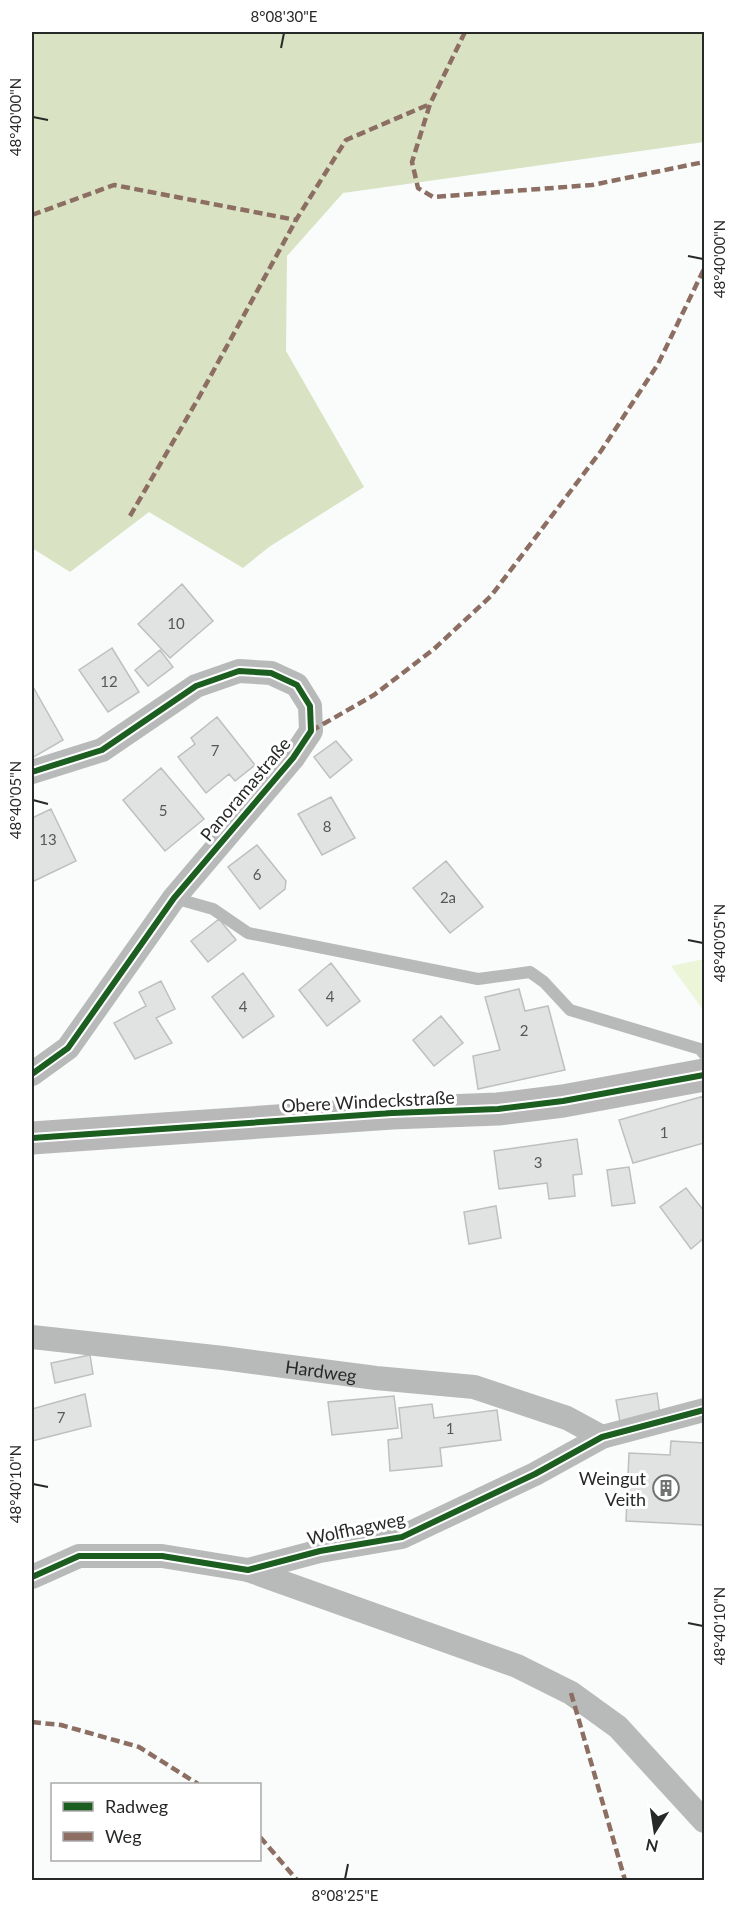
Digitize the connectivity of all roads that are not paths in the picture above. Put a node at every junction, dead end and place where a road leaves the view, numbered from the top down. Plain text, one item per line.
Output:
1 (32, 772) edge
2 (174, 898) junction
3 (705, 1054) edge
4 (32, 1074) edge
5 (705, 1075) edge
6 (32, 1138) edge
7 (32, 1337) edge
8 (705, 1410) edge
9 (602, 1437) junction
10 (248, 1570) junction
11 (32, 1577) edge
12 (705, 1821) edge

1 - 2 street, Panoramastraße
2 - 3 lane
2 - 4 street, Panoramastraße
5 - 6 street, Obere Windeckstraße
7 - 9 street, Hardweg
8 - 9 street, Wolfhagweg
9 - 10 street, Wolfhagweg
10 - 11 street, Wolfhagweg
10 - 12 street

